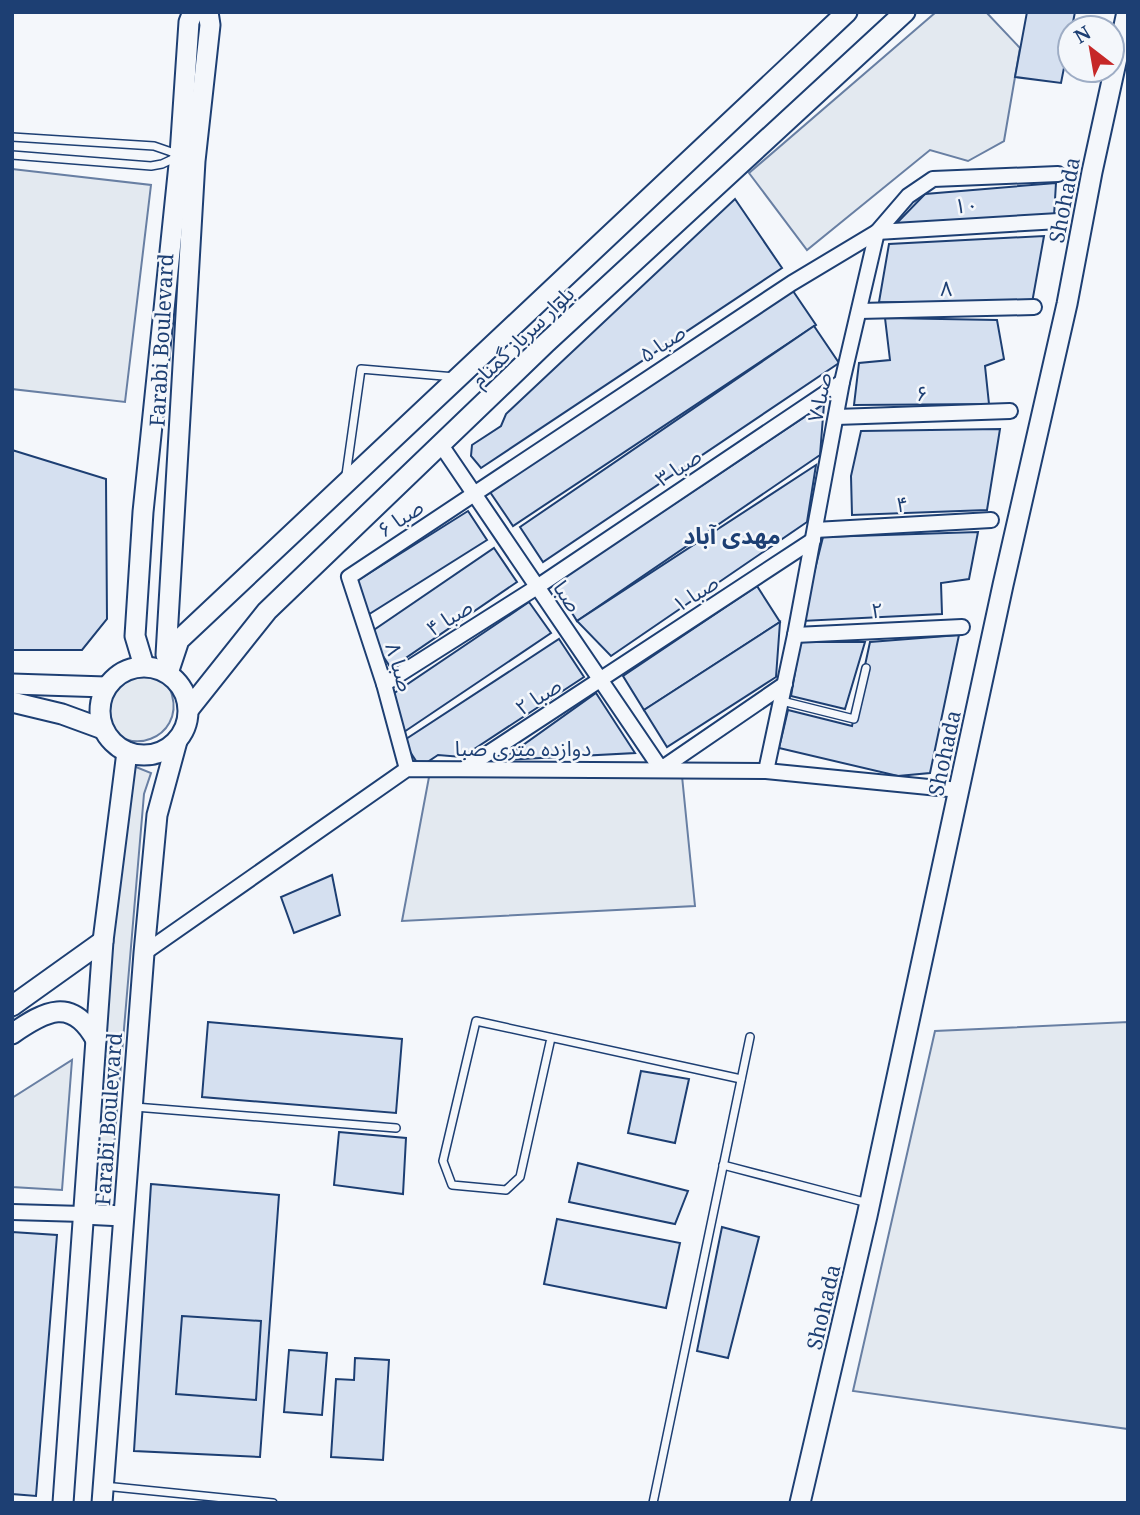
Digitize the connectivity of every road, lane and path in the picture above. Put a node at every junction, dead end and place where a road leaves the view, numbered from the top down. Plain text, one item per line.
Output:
1 (193, 12) edge
2 (208, 12) edge
3 (847, 12) edge
4 (905, 12) edge
5 (1128, 12) edge
6 (12, 136) edge
7 (12, 155) edge
8 (188, 158) junction
9 (1058, 174) dead end
10 (1059, 221) dead end
11 (877, 232) junction
12 (1034, 307) dead end
13 (859, 311) junction
14 (459, 377) junction
15 (842, 382) junction
16 (1010, 411) dead end
17 (836, 418) junction
18 (441, 445) junction
19 (345, 485) junction
20 (474, 494) junction
21 (143, 512) junction
22 (174, 513) junction
23 (991, 520) dead end
24 (814, 535) junction
25 (349, 577) joint
26 (537, 587) junction
27 (962, 628) dead end
28 (795, 635) junction
29 (866, 668) dead end
30 (158, 670) junction
31 (600, 680) junction
32 (12, 684) edge
33 (384, 684) junction
34 (785, 684) junction
35 (106, 687) junction
36 (782, 701) junction
37 (12, 702) edge
38 (189, 709) junction
39 (103, 729) junction
40 (177, 741) junction
41 (127, 752) junction
42 (407, 769) junction
43 (462, 769) junction
44 (661, 769) junction
45 (766, 771) junction
46 (959, 790) junction
47 (103, 941) junction
48 (144, 953) junction
49 (12, 1006) edge
50 (12, 1034) edge
51 (750, 1037) dead end
52 (551, 1038) junction
53 (96, 1040) junction
54 (741, 1079) junction
55 (131, 1106) junction
56 (397, 1128) dead end
57 (723, 1165) junction
58 (870, 1204) junction
59 (12, 1212) edge
60 (83, 1214) junction
61 (123, 1216) junction
62 (103, 1494) edge
63 (63, 1503) edge
64 (273, 1503) edge
65 (653, 1503) edge
66 (800, 1503) edge

1 - 8 main road, Farabi Boulevard
2 - 8 main road, Farabi Boulevard
3 - 14 main road, بلوار سرباز گمنام
4 - 18 main road, بلوار سرباز گمنام
5 - 46 main road, Shohada
6 - 8 lane
7 - 8 lane
8 - 21 main road, Farabi Boulevard
8 - 22 main road, Farabi Boulevard
9 - 11 street, صبا ۷
10 - 11 street, ۱۰
11 - 13 street, صبا ۷
11 - 20 street, صبا ۵
12 - 13 street, ۸
13 - 15 street, صبا ۷
14 - 19 main road, بلوار سرباز گمنام
14 - 19 lane
15 - 17 street, صبا ۷
15 - 26 street, صبا ۳
16 - 17 street, ۶
17 - 24 street, صبا ۷
18 - 20 street, صبا
18 - 38 main road, بلوار سرباز گمنام
19 - 30 main road, بلوار سرباز گمنام
20 - 25 street, صبا ۶
20 - 26 street, صبا
21 - 22 main road
21 - 30 main road, Farabi Boulevard
22 - 30 main road, Farabi Boulevard
23 - 24 street, ۴
24 - 28 street, صبا ۷
24 - 31 street, صبا ۱
25 - 33 street, صبا ۸
26 - 31 street, صبا
26 - 33 street, صبا ۴
27 - 28 street, ۲
28 - 34 street, صبا ۷
29 - 36 lane
30 - 35 main road
30 - 38 main road
31 - 43 street, صبا ۲
31 - 44 street, صبا
32 - 35 main road
33 - 42 street, صبا ۸
34 - 36 street, صبا ۷
34 - 44 street
35 - 39 main road
36 - 45 street, صبا ۷
37 - 39 main road
38 - 40 main road
39 - 41 main road
40 - 41 main road
40 - 48 main road, Farabi Boulevard
41 - 47 main road, Farabi Boulevard
42 - 43 street, دوازده متری صبا
42 - 48 street
43 - 44 street, دوازده متری صبا
44 - 45 street, دوازده متری صبا
45 - 46 street, دوازده متری صبا
46 - 58 main road, Shohada
47 - 49 main road
47 - 53 main road, Farabi Boulevard
48 - 55 main road, Farabi Boulevard
50 - 53 main road
51 - 54 lane
52 - 52 lane
52 - 54 lane
53 - 60 main road, Farabi Boulevard
54 - 57 lane
55 - 56 lane
55 - 61 main road, Farabi Boulevard
57 - 58 lane
57 - 65 lane
58 - 66 main road, Shohada
59 - 60 street
60 - 61 main road
60 - 63 main road, Farabi Boulevard
61 - 62 main road, Farabi Boulevard
62 - 64 lane

